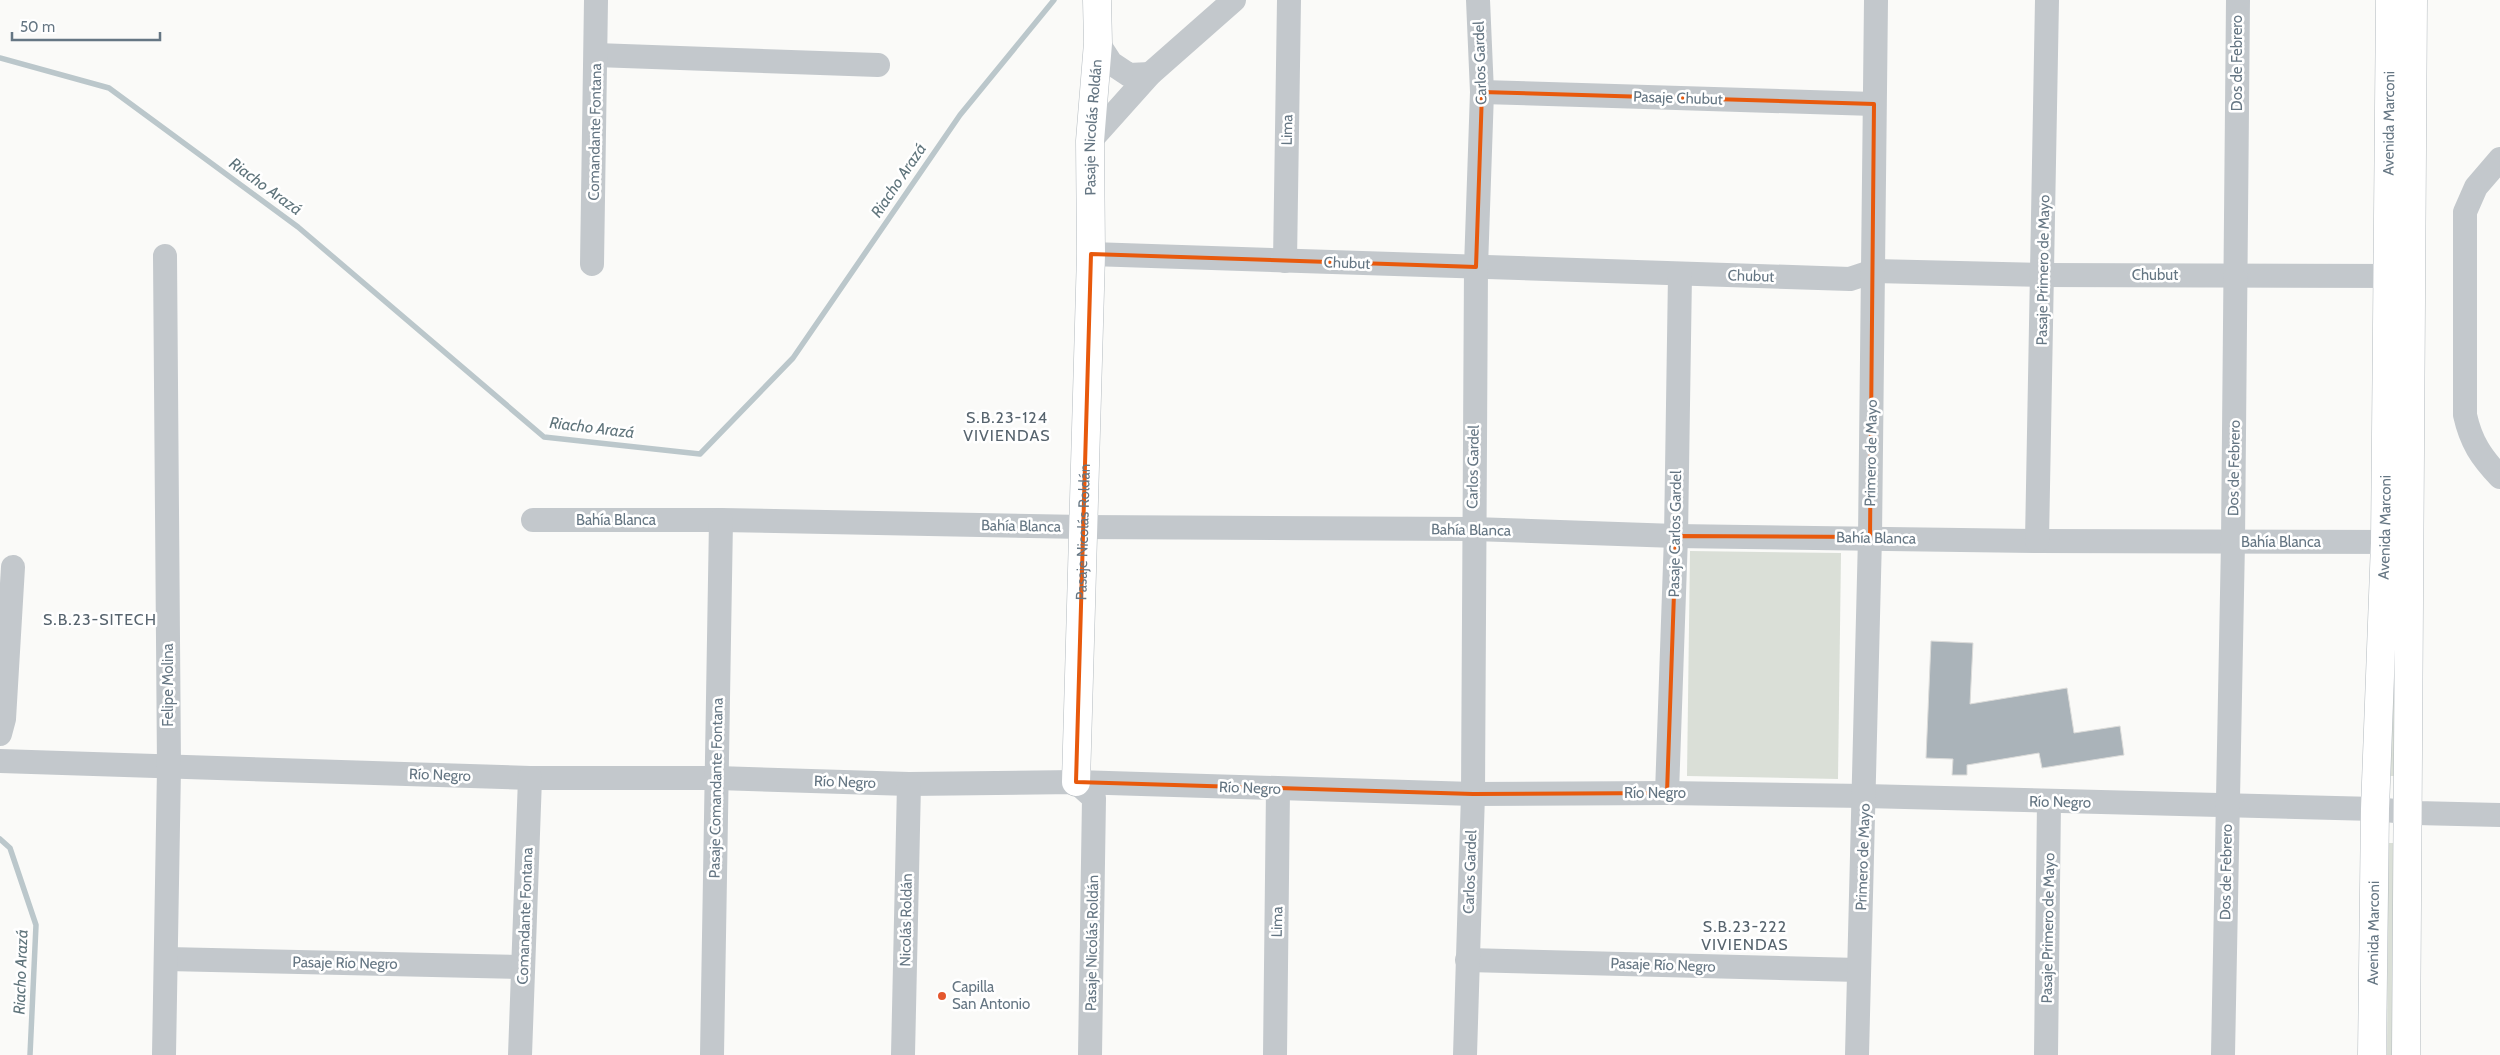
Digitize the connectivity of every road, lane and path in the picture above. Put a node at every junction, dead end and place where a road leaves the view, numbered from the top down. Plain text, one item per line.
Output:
1 (596, 0) edge
2 (1097, 0) edge
3 (1234, 0) edge
4 (1289, 0) edge
5 (1478, 0) edge
6 (1876, 0) edge
7 (2047, 0) edge
8 (2238, 0) edge
9 (2390, 0) edge
10 (2414, 0) edge
11 (1098, 43) junction
12 (596, 55) junction
13 (878, 66) dead end
14 (1150, 74) junction
15 (1482, 92) junction
16 (1874, 104) junction
17 (1090, 141) junction
18 (2500, 159) edge
19 (1091, 254) junction
20 (165, 256) dead end
21 (1285, 261) junction
22 (592, 264) dead end
23 (1476, 267) junction
24 (1874, 271) junction
25 (1680, 274) junction
26 (2043, 275) junction
27 (2236, 275) junction
28 (2400, 276) junction
29 (2500, 477) edge
30 (533, 520) dead end
31 (721, 520) junction
32 (1083, 527) junction
33 (1473, 529) junction
34 (1676, 536) junction
35 (1870, 538) junction
36 (2037, 541) junction
37 (2233, 542) junction
38 (2397, 542) junction
39 (13, 567) dead end
40 (0, 734) edge
41 (0, 762) edge
42 (169, 768) junction
43 (530, 778) junction
44 (717, 778) junction
45 (1076, 782) junction
46 (909, 784) junction
47 (1278, 789) junction
48 (1667, 793) junction
49 (1473, 794) junction
50 (1865, 796) junction
51 (2049, 801) junction
52 (2227, 805) junction
53 (2375, 809) junction
54 (2406, 811) junction
55 (2500, 815) edge
56 (167, 959) junction
57 (1467, 960) junction
58 (523, 967) junction
59 (1859, 970) junction
60 (164, 1055) edge
61 (520, 1055) edge
62 (712, 1055) edge
63 (903, 1055) edge
64 (1090, 1055) edge
65 (1275, 1055) edge
66 (1465, 1055) edge
67 (1856, 1055) edge
68 (2046, 1055) edge
69 (2223, 1055) edge
70 (2372, 1055) edge
71 (2406, 1055) edge

1 - 12 street, Comandante Fontana
2 - 11 main road, Pasaje Nicolás Roldán
3 - 14 street
4 - 21 street, Lima
5 - 15 street, Carlos Gardel
6 - 16 street, Primero de Mayo
7 - 26 street, Pasaje Primero de Mayo
8 - 27 street, Dos de Febrero
9 - 28 main road, Avenida Marconi
10 - 28 main road, Avenida Marconi
11 - 14 street
11 - 17 main road, Pasaje Nicolás Roldán
12 - 13 street
12 - 22 street, Comandante Fontana
14 - 17 street
15 - 16 street, Pasaje Chubut
15 - 23 street, Carlos Gardel
16 - 24 street, Primero de Mayo
17 - 19 main road, Pasaje Nicolás Roldán
18 - 29 street
19 - 21 street, Chubut
19 - 32 main road, Pasaje Nicolás Roldán
20 - 42 street, Felipe Molina
21 - 23 street, Chubut
23 - 25 street, Chubut
23 - 33 street, Carlos Gardel
24 - 25 street, Chubut
24 - 26 street, Chubut
24 - 35 street, Primero de Mayo
25 - 34 street, Pasaje Carlos Gardel
26 - 27 street, Chubut
26 - 36 street, Pasaje Primero de Mayo
27 - 28 street, Chubut
27 - 37 street, Dos de Febrero
28 - 38 main road, Avenida Marconi
30 - 31 street, Bahía Blanca
31 - 32 street, Bahía Blanca
31 - 44 street, Pasaje Comandante Fontana
32 - 33 street, Bahía Blanca
32 - 45 main road, Pasaje Nicolás Roldán
33 - 34 street, Bahía Blanca
33 - 49 street, Carlos Gardel
34 - 35 street, Bahía Blanca
34 - 48 street, Pasaje Carlos Gardel
35 - 36 street, Bahía Blanca
35 - 50 street, Primero de Mayo
36 - 37 street, Bahía Blanca
37 - 38 street, Bahía Blanca
37 - 52 street, Dos de Febrero
38 - 53 main road, Avenida Marconi
38 - 54 main road, Avenida Marconi
39 - 40 street
41 - 42 street, Río Negro
42 - 43 street, Río Negro
42 - 56 street, Felipe Molina
43 - 44 street, Río Negro
43 - 58 street, Comandante Fontana
44 - 46 street, Río Negro
44 - 62 street, Pasaje Comandante Fontana
45 - 46 street, Río Negro
45 - 47 street, Río Negro
45 - 64 street, Pasaje Nicolás Roldán
46 - 63 street, Nicolás Roldán
47 - 49 street, Río Negro
47 - 65 street, Lima
48 - 49 street, Río Negro
48 - 50 street, Río Negro
49 - 57 street, Carlos Gardel
50 - 51 street, Río Negro
50 - 59 street, Primero de Mayo
51 - 52 street, Río Negro
51 - 68 street, Pasaje Primero de Mayo
52 - 53 street, Río Negro
52 - 69 street, Dos de Febrero
53 - 54 street, Río Negro
53 - 70 main road, Avenida Marconi
54 - 55 street, Río Negro
54 - 71 main road, Avenida Marconi
56 - 58 street, Pasaje Río Negro
56 - 60 street, Felipe Molina
57 - 59 street, Pasaje Río Negro
57 - 66 street, Carlos Gardel
58 - 61 street, Comandante Fontana
59 - 67 street, Primero de Mayo

